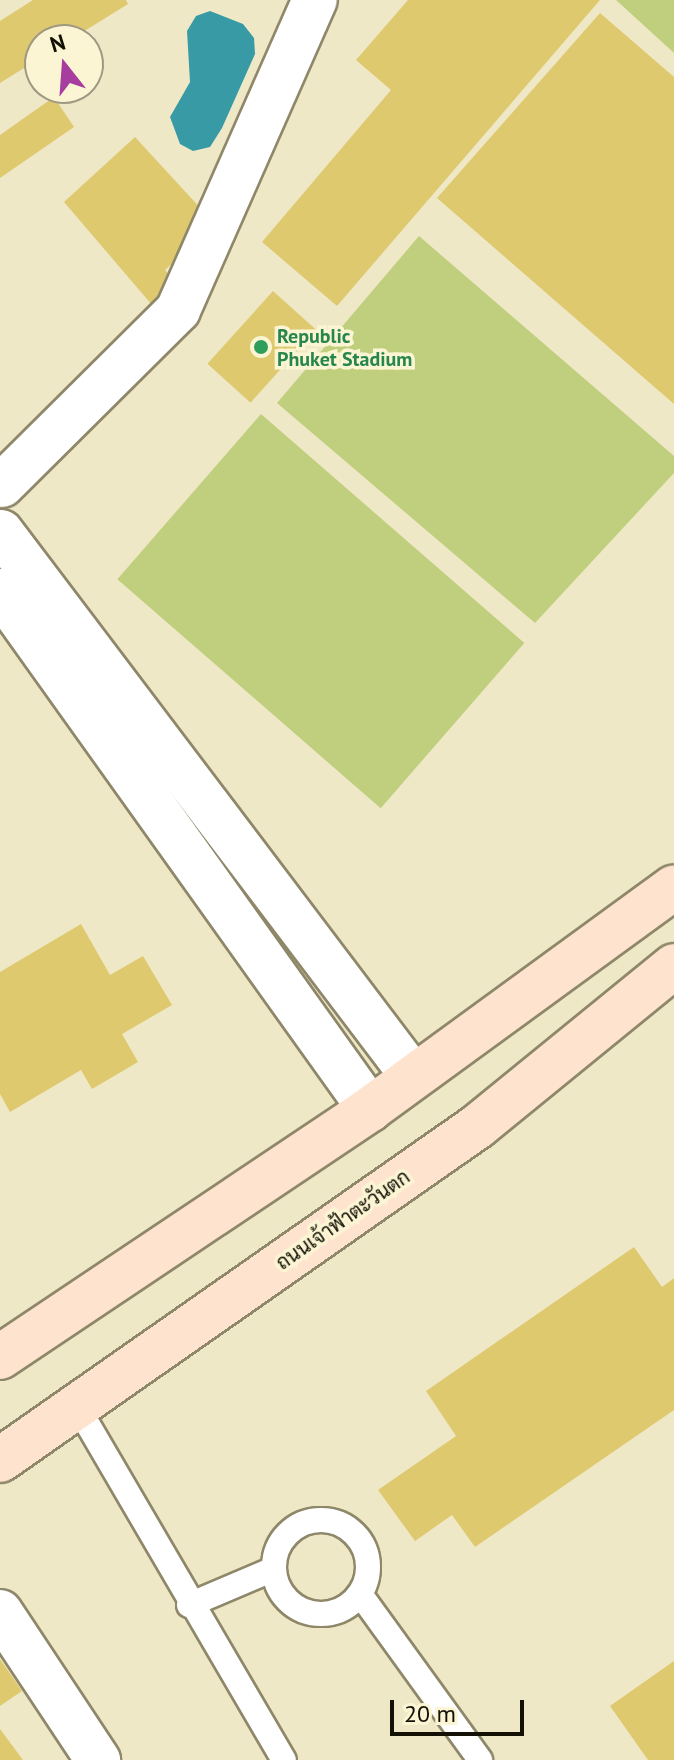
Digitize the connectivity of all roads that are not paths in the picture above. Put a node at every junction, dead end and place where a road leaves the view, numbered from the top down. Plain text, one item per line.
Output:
1 (315, 0) edge
2 (1, 484) edge
3 (0, 532) edge
4 (0, 591) edge
5 (674, 887) edge
6 (674, 966) edge
7 (412, 1075) junction
8 (370, 1109) junction
9 (0, 1357) edge
10 (77, 1406) junction
11 (0, 1460) edge
12 (274, 1569) junction
13 (360, 1594) junction
14 (189, 1605) junction
15 (0, 1612) edge
16 (98, 1760) edge
17 (284, 1760) edge
18 (480, 1760) edge

1 - 2 street
2 - 3 street
3 - 7 street
4 - 8 street
5 - 7 main road
6 - 10 main road, ถนนเจ้าฟ้าตะวันตก
7 - 8 main road
8 - 9 main road
10 - 11 main road, ถนนเจ้าฟ้าตะวันตก
10 - 14 lane
12 - 13 lane
12 - 13 lane
12 - 14 lane
13 - 18 lane
14 - 17 lane
15 - 16 street

